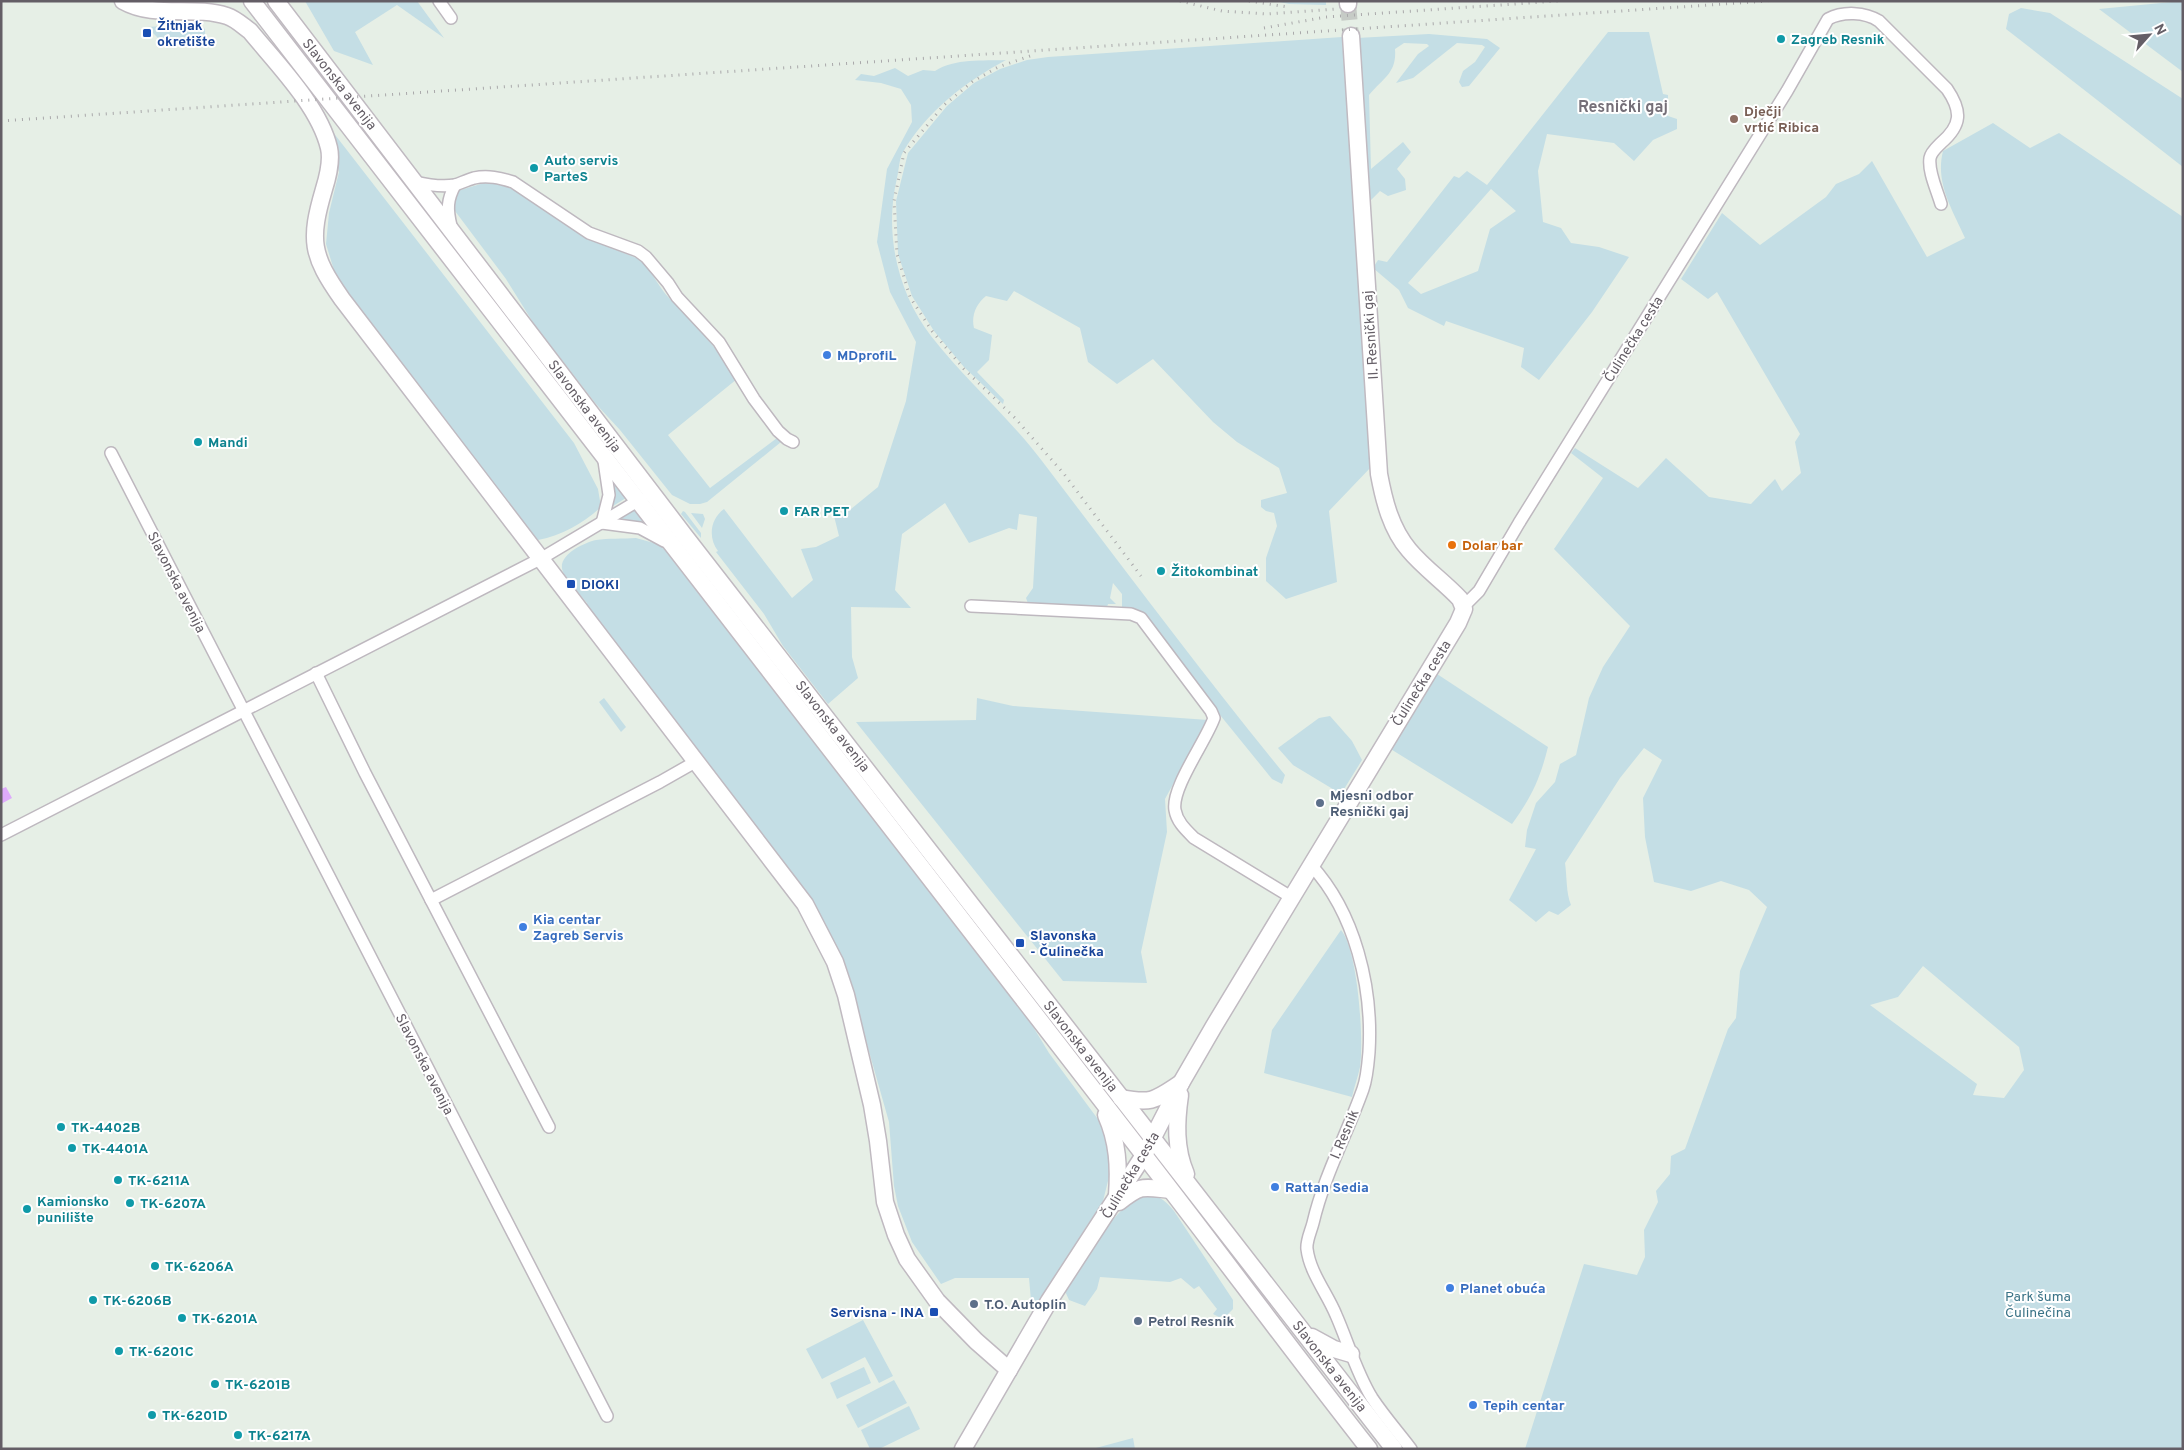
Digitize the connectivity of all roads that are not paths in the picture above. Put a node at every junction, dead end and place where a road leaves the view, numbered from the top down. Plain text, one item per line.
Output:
1 (123, 1) edge
2 (252, 1) edge
3 (276, 1) edge
4 (439, 1) edge
5 (451, 18) dead end
6 (1351, 36) tunnel mouth
7 (415, 182) junction
8 (455, 185) junction
9 (1941, 204) dead end
10 (452, 229) junction
11 (793, 442) dead end
12 (111, 453) dead end
13 (603, 459) junction
14 (652, 493) junction
15 (637, 501) junction
16 (602, 523) junction
17 (670, 545) junction
18 (542, 558) junction
19 (971, 606) dead end
20 (1464, 606) junction
21 (316, 673) junction
22 (243, 711) junction
23 (697, 761) junction
24 (1, 836) edge
25 (1311, 865) junction
26 (1291, 897) junction
27 (431, 900) junction
28 (1181, 1083) junction
29 (1122, 1098) junction
30 (1100, 1101) junction
31 (549, 1127) dead end
32 (1153, 1139) junction
33 (1144, 1155) junction
34 (1170, 1190) junction
35 (1195, 1194) junction
36 (1114, 1203) junction
37 (1305, 1334) junction
38 (1351, 1354) junction
39 (1009, 1370) junction
40 (608, 1416) dead end
41 (963, 1449) edge
42 (1369, 1449) edge
43 (1394, 1449) edge
44 (1411, 1449) edge

1 - 18 main road
2 - 13 main road, Slavonska avenija
3 - 7 main road, Slavonska avenija
4 - 5 street
6 - 20 main road, II. Resnički gaj
7 - 8 street
7 - 10 main road, Slavonska avenija
8 - 10 street
8 - 11 street
9 - 20 street, Čulinečka cesta
10 - 14 main road, Slavonska avenija
12 - 22 street, Slavonska avenija
13 - 15 main road, Slavonska avenija
13 - 16 street, Slavonska avenija
14 - 15 street
14 - 29 main road, Slavonska avenija
15 - 16 street
15 - 17 main road, Slavonska avenija
16 - 17 street, Slavonska avenija
16 - 18 street
17 - 30 main road, Slavonska avenija
18 - 21 street
18 - 23 main road
19 - 26 street
20 - 25 main road, Čulinečka cesta
21 - 22 street
21 - 27 street
22 - 24 street
22 - 40 street, Slavonska avenija
23 - 27 street
23 - 39 main road
25 - 26 main road, Čulinečka cesta
25 - 38 street, I. Resnik
26 - 28 main road, Čulinečka cesta
27 - 31 street
28 - 29 main road
28 - 32 main road, Čulinečka cesta
28 - 35 main road
29 - 32 main road, Slavonska avenija
30 - 33 main road, Slavonska avenija
30 - 36 main road
32 - 33 main road, Čulinečka cesta
32 - 35 main road, Slavonska avenija
33 - 34 main road, Slavonska avenija
33 - 36 main road, Čulinečka cesta
34 - 36 main road
34 - 42 main road, Slavonska avenija
35 - 37 main road, Slavonska avenija
36 - 39 main road, Čulinečka cesta
37 - 38 main road
37 - 43 main road, Slavonska avenija
38 - 44 street, I. Resnik
39 - 41 main road, Čulinečka cesta

